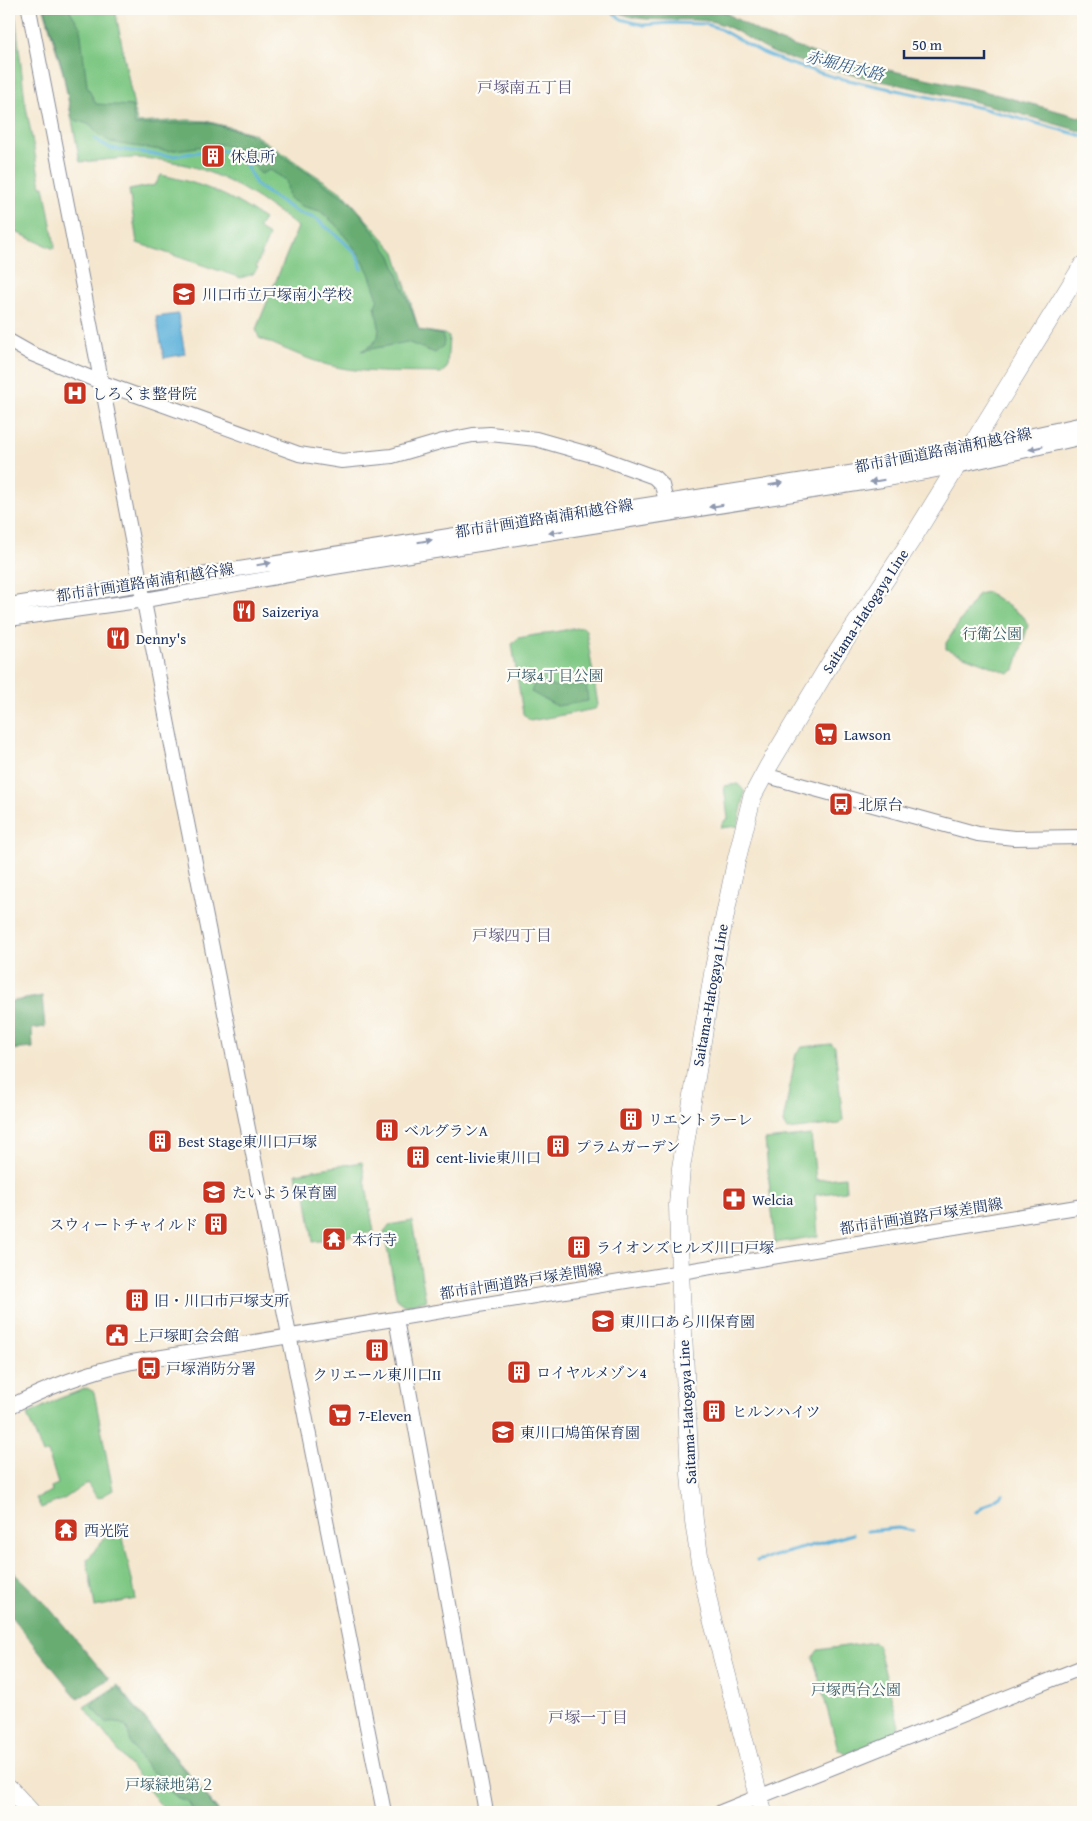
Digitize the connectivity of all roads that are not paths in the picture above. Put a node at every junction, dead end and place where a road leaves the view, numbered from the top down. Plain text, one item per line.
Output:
1 (29, 9) edge
2 (1083, 266) edge
3 (9, 341) edge
4 (103, 383) junction
5 (1083, 436) edge
6 (969, 450) junction
7 (957, 466) junction
8 (666, 502) junction
9 (142, 584) junction
10 (145, 600) junction
11 (9, 605) edge
12 (9, 619) edge
13 (764, 775) junction
14 (1083, 837) edge
15 (1083, 1206) edge
16 (680, 1272) junction
17 (396, 1319) junction
18 (290, 1336) junction
19 (9, 1407) edge
20 (1083, 1667) edge
21 (9, 1788) edge
22 (760, 1804) edge
23 (31, 1812) edge
24 (384, 1812) edge
25 (486, 1812) edge
26 (721, 1812) edge

1 - 4 street
2 - 6 main road, Saitama-Hatogaya Line
3 - 4 street
4 - 8 street
4 - 9 street
5 - 6 street, 都市計画道路南浦和越谷線
5 -> 7 street, 都市計画道路南浦和越谷線
6 - 7 main road, Saitama-Hatogaya Line
8 -> 6 street, 都市計画道路南浦和越谷線
7 -> 10 street, 都市計画道路南浦和越谷線
7 - 13 main road, Saitama-Hatogaya Line
9 -> 8 street, 都市計画道路南浦和越谷線
9 - 10 street
9 - 11 street, 都市計画道路南浦和越谷線
10 - 12 street, 都市計画道路南浦和越谷線
10 - 18 street
13 - 14 street
13 - 16 main road, Saitama-Hatogaya Line
15 - 16 street, 都市計画道路戸塚差間線
16 - 17 street, 都市計画道路戸塚差間線
16 - 22 main road, Saitama-Hatogaya Line
17 - 18 street, 都市計画道路戸塚差間線
17 - 25 street
18 - 19 street, 都市計画道路戸塚差間線
18 - 24 street
20 - 22 street
21 - 23 main road
22 - 26 street

